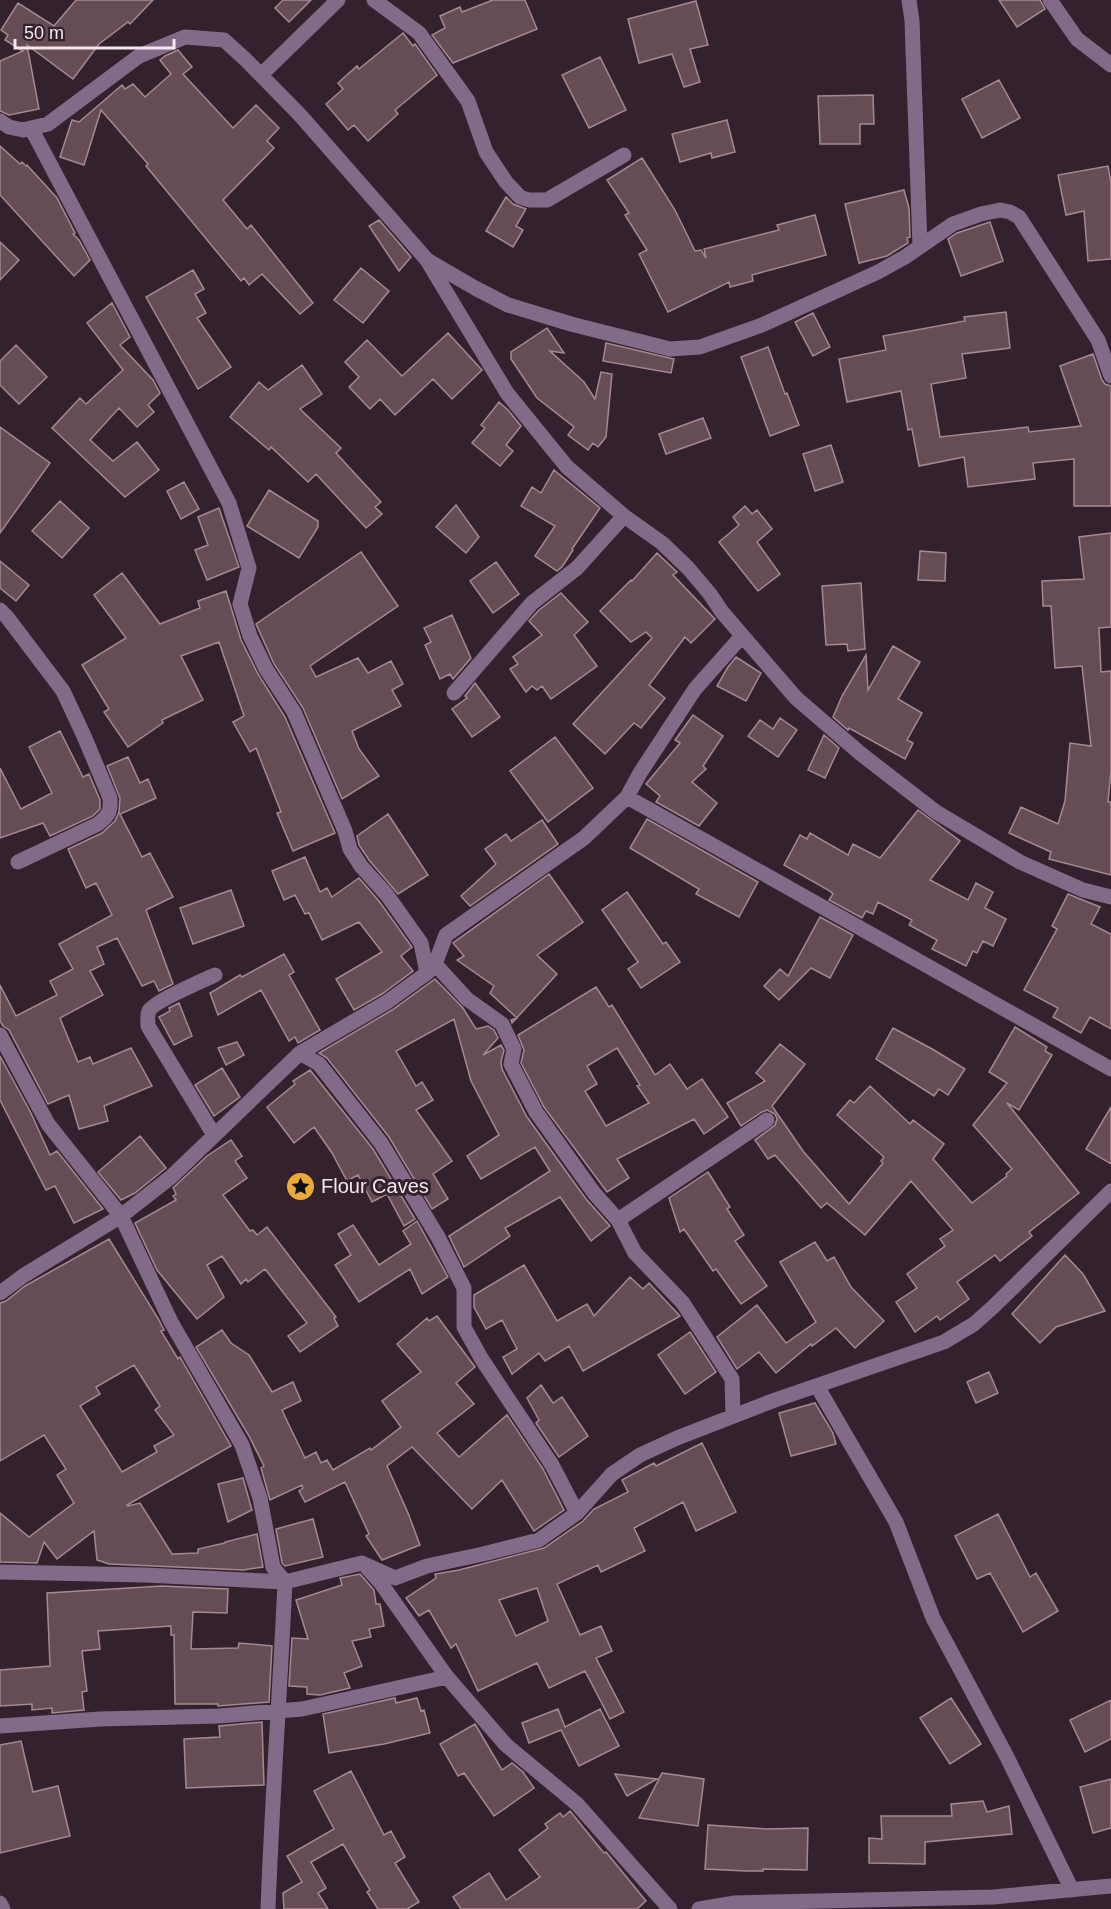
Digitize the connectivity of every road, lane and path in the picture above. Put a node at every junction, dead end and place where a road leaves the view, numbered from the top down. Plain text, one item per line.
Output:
1 (338, 0) edge
2 (374, 0) edge
3 (909, 0) edge
4 (1050, 0) edge
5 (1111, 65) edge
6 (261, 75) junction
7 (0, 122) edge
8 (31, 128) junction
9 (624, 155) dead end
10 (920, 246) junction
11 (427, 260) junction
12 (1111, 376) edge
13 (624, 516) junction
14 (0, 610) edge
15 (742, 636) junction
16 (454, 693) dead end
17 (627, 797) junction
18 (18, 862) dead end
19 (1111, 897) edge
20 (431, 968) junction
21 (215, 975) dead end
22 (0, 1035) edge
23 (300, 1053) junction
24 (1111, 1069) edge
25 (767, 1120) dead end
26 (214, 1135) junction
27 (1111, 1191) edge
28 (121, 1216) junction
29 (618, 1220) junction
30 (0, 1293) edge
31 (817, 1386) junction
32 (732, 1416) junction
33 (577, 1513) junction
34 (362, 1563) junction
35 (0, 1572) edge
36 (285, 1582) junction
37 (447, 1677) junction
38 (279, 1711) junction
39 (0, 1726) edge
40 (1111, 1886) edge
41 (1072, 1890) junction
42 (0, 1903) edge
43 (3, 1909) edge
44 (268, 1909) edge
45 (670, 1909) edge
46 (699, 1909) edge

1 - 6 street
2 - 9 street
3 - 10 street
4 - 5 street
6 - 8 street
6 - 11 street
7 - 8 street
8 - 20 street
10 - 11 street
10 - 12 street
11 - 13 street
13 - 15 street
13 - 16 street
14 - 18 street
15 - 17 street
15 - 19 street
17 - 20 street
17 - 24 street
20 - 23 street
20 - 29 street
21 - 26 street
22 - 28 street
23 - 26 street
23 - 33 street
25 - 29 street
26 - 28 street
27 - 31 street
28 - 30 street
28 - 36 street
29 - 32 street
31 - 32 street
31 - 41 street
32 - 33 street
33 - 34 street
34 - 36 street
34 - 37 street
35 - 36 street
36 - 38 street
37 - 38 street
37 - 45 street
38 - 39 street
38 - 44 street
40 - 41 street
41 - 46 street
42 - 43 street

